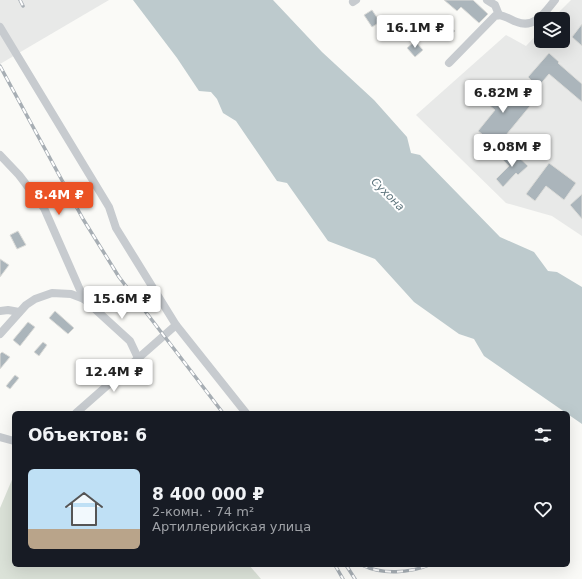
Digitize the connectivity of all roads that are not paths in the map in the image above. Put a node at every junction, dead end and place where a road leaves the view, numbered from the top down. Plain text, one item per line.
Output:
1 (487, 0) edge
2 (555, 0) edge
3 (499, 15) junction
4 (0, 27) edge
5 (449, 63) dead end
6 (0, 155) edge
7 (84, 299) junction
8 (0, 311) edge
9 (19, 312) junction
10 (176, 325) junction
11 (0, 334) edge
12 (138, 358) junction
13 (78, 411) edge
14 (244, 411) edge
15 (0, 437) edge
16 (12, 440) edge

1 - 3 street
2 - 3 street
3 - 5 street
4 - 10 street
6 - 7 street
7 - 9 street
7 - 12 street
8 - 9 street
9 - 11 street
10 - 12 street
10 - 14 street
12 - 13 street
15 - 16 street

